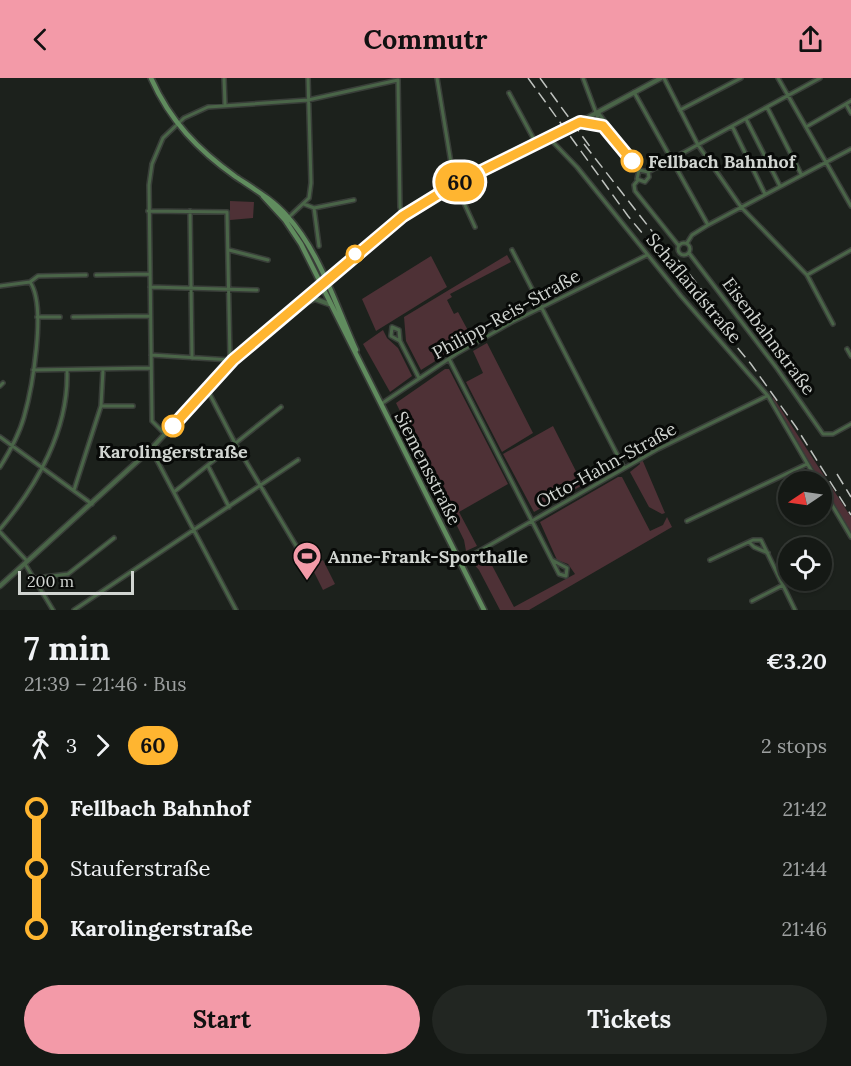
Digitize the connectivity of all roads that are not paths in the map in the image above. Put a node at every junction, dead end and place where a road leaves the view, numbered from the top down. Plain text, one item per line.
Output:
1 (151, 78) edge
2 (224, 78) edge
3 (308, 78) edge
4 (583, 78) edge
5 (662, 78) edge
6 (741, 78) edge
7 (778, 78) edge
8 (820, 78) edge
9 (398, 79) edge
10 (438, 82) edge
11 (634, 92) junction
12 (509, 93) dead end
13 (788, 96) junction
14 (308, 100) junction
15 (851, 101) edge
16 (225, 104) junction
17 (846, 104) junction
18 (767, 107) junction
19 (680, 110) junction
20 (598, 112) junction
21 (851, 113) edge
22 (746, 119) junction
23 (580, 122) junction
24 (176, 124) junction
25 (603, 126) junction
26 (732, 126) junction
27 (806, 127) junction
28 (610, 131) junction
29 (549, 138) junction
30 (537, 145) junction
31 (698, 145) junction
32 (851, 149) edge
33 (671, 159) junction
34 (826, 160) junction
35 (639, 171) junction
36 (648, 172) junction
37 (801, 174) junction
38 (638, 180) junction
39 (455, 184) junction
40 (780, 186) junction
41 (765, 194) junction
42 (354, 200) dead end
43 (304, 204) junction
44 (851, 206) edge
45 (741, 207) junction
46 (314, 208) junction
47 (148, 211) junction
48 (190, 211) junction
49 (403, 216) junction
50 (287, 219) junction
51 (708, 225) junction
52 (476, 227) dead end
53 (687, 243) junction
54 (319, 246) dead end
55 (679, 246) junction
56 (229, 250) junction
57 (512, 250) dead end
58 (851, 250) edge
59 (689, 254) junction
60 (647, 255) junction
61 (268, 260) dead end
62 (149, 274) junction
63 (86, 275) dead end
64 (96, 275) dead end
65 (807, 275) junction
66 (30, 282) junction
67 (325, 282) junction
68 (0, 286) edge
69 (320, 286) junction
70 (150, 287) junction
71 (191, 289) junction
72 (229, 290) junction
73 (258, 290) dead end
74 (329, 304) junction
75 (298, 305) junction
76 (542, 307) junction
77 (150, 316) junction
78 (60, 317) dead end
79 (73, 317) dead end
80 (37, 318) junction
81 (833, 324) dead end
82 (400, 341) junction
83 (847, 349) dead end
84 (151, 355) junction
85 (851, 356) edge
86 (192, 358) junction
87 (449, 359) junction
88 (231, 360) junction
89 (151, 369) junction
90 (33, 370) junction
91 (103, 370) junction
92 (364, 370) junction
93 (67, 371) junction
94 (419, 378) junction
95 (207, 388) junction
96 (768, 396) junction
97 (381, 404) junction
98 (101, 406) junction
99 (133, 406) dead end
100 (281, 407) dead end
101 (851, 424) edge
102 (165, 434) junction
103 (0, 437) edge
104 (235, 443) junction
105 (13, 446) junction
106 (152, 449) junction
107 (298, 460) dead end
108 (807, 464) junction
109 (43, 466) junction
110 (207, 466) junction
111 (0, 467) edge
112 (624, 468) junction
113 (811, 471) edge
114 (260, 485) junction
115 (74, 490) junction
116 (174, 492) junction
117 (92, 504) junction
118 (832, 505) edge
119 (229, 507) junction
120 (532, 521) junction
121 (687, 521) dead end
122 (0, 530) edge
123 (195, 530) junction
124 (851, 537) edge
125 (114, 538) dead end
126 (749, 542) junction
127 (768, 554) junction
128 (552, 560) junction
129 (710, 560) dead end
130 (460, 562) junction
131 (26, 563) junction
132 (306, 564) dead end
133 (778, 575) edge
134 (36, 578) junction
135 (0, 586) edge
136 (778, 588) edge
137 (786, 591) edge
138 (752, 601) dead end
139 (53, 610) edge
140 (74, 610) edge
141 (236, 610) edge
142 (484, 610) edge
143 (795, 610) edge

1 - 24 main road
2 - 16 street
3 - 14 street
4 - 20 street
5 - 11 street
5 - 19 street
6 - 19 street
7 - 13 street
8 - 13 street
9 - 14 street
9 - 49 street
10 - 39 street
11 - 20 street
11 - 33 street
12 - 30 street
13 - 18 street
13 - 27 street
14 - 16 street
14 - 43 street
15 - 17 street
16 - 24 street
17 - 21 street
17 - 27 street
18 - 22 street
18 - 37 street
19 - 31 street
20 - 23 street
20 - 25 street
20 - 28 street
22 - 26 street
22 - 40 street
23 - 25 street
23 - 29 street
24 - 47 street
24 - 50 main road
25 - 28 street
26 - 31 street
26 - 41 street
27 - 34 street
28 - 35 street
29 - 30 street
29 - 60 street, Schaflandstraße
30 - 39 street
31 - 33 street
31 - 45 street
32 - 34 street
33 - 36 street
33 - 51 street
34 - 37 street
34 - 44 street
35 - 36 street
35 - 38 street, Eisenbahnstraße
36 - 38 street
37 - 40 street
38 - 55 street, Eisenbahnstraße
39 - 49 street
39 - 52 street
40 - 41 street
41 - 45 street
42 - 46 street
43 - 46 street
43 - 50 street
45 - 51 street
45 - 65 street
46 - 54 street
47 - 48 street
47 - 62 street
48 - 56 street
48 - 71 street
49 - 67 street
50 - 67 main road, Siemensstraße
50 - 69 main road, Siemensstraße
51 - 53 street
53 - 55 street
53 - 59 street, Eisenbahnstraße
55 - 59 street, Eisenbahnstraße
56 - 61 street
56 - 72 street
57 - 76 street
58 - 65 street
59 - 101 street, Eisenbahnstraße
60 - 76 street, Philipp-Reis-Straße
60 - 96 street, Schaflandstraße
62 - 64 street
62 - 70 street
63 - 66 street
65 - 81 street
66 - 68 street
66 - 80 street
67 - 69 street
67 - 92 main road, Siemensstraße
69 - 74 main road, Siemensstraße
69 - 75 street
70 - 71 street
70 - 77 street
71 - 72 street
71 - 86 street
72 - 73 street
72 - 88 street
74 - 75 street
74 - 92 main road, Siemensstraße
75 - 88 street
76 - 87 street, Philipp-Reis-Straße
76 - 112 street
77 - 79 street
77 - 84 street
78 - 80 street
80 - 90 street
82 - 82 street
82 - 94 street
83 - 85 street
84 - 86 street
84 - 89 street
86 - 88 street
87 - 94 street, Philipp-Reis-Straße
87 - 120 street
88 - 95 street
89 - 91 street
89 - 102 street
90 - 93 street
90 - 105 street
91 - 93 street
91 - 98 street
92 - 97 main road, Siemensstraße
93 - 109 street
94 - 97 street, Philipp-Reis-Straße
95 - 102 street
95 - 104 street
96 - 108 street, Schaflandstraße
96 - 112 street, Otto-Hahn-Straße
97 - 130 main road, Siemensstraße
98 - 99 street
98 - 115 street
100 - 104 street
102 - 106 street
103 - 105 street
104 - 110 street
104 - 114 street
105 - 109 street
105 - 111 street
106 - 116 street
106 - 117 street
107 - 114 street
108 - 113 street, Schaflandstraße
108 - 121 street
109 - 115 street
109 - 122 street
110 - 116 street
110 - 119 street
112 - 120 street, Otto-Hahn-Straße
114 - 119 street
114 - 132 street
115 - 117 street
116 - 123 street
117 - 131 street
118 - 124 street
119 - 123 street
120 - 128 street
120 - 130 street, Otto-Hahn-Straße
122 - 131 street
123 - 140 street
123 - 141 street
125 - 134 street
126 - 127 street
126 - 127 street
126 - 129 street
127 - 133 street
128 - 128 street
130 - 142 main road, Siemensstraße
131 - 134 street
131 - 135 street
134 - 139 street
136 - 138 street
137 - 143 street

